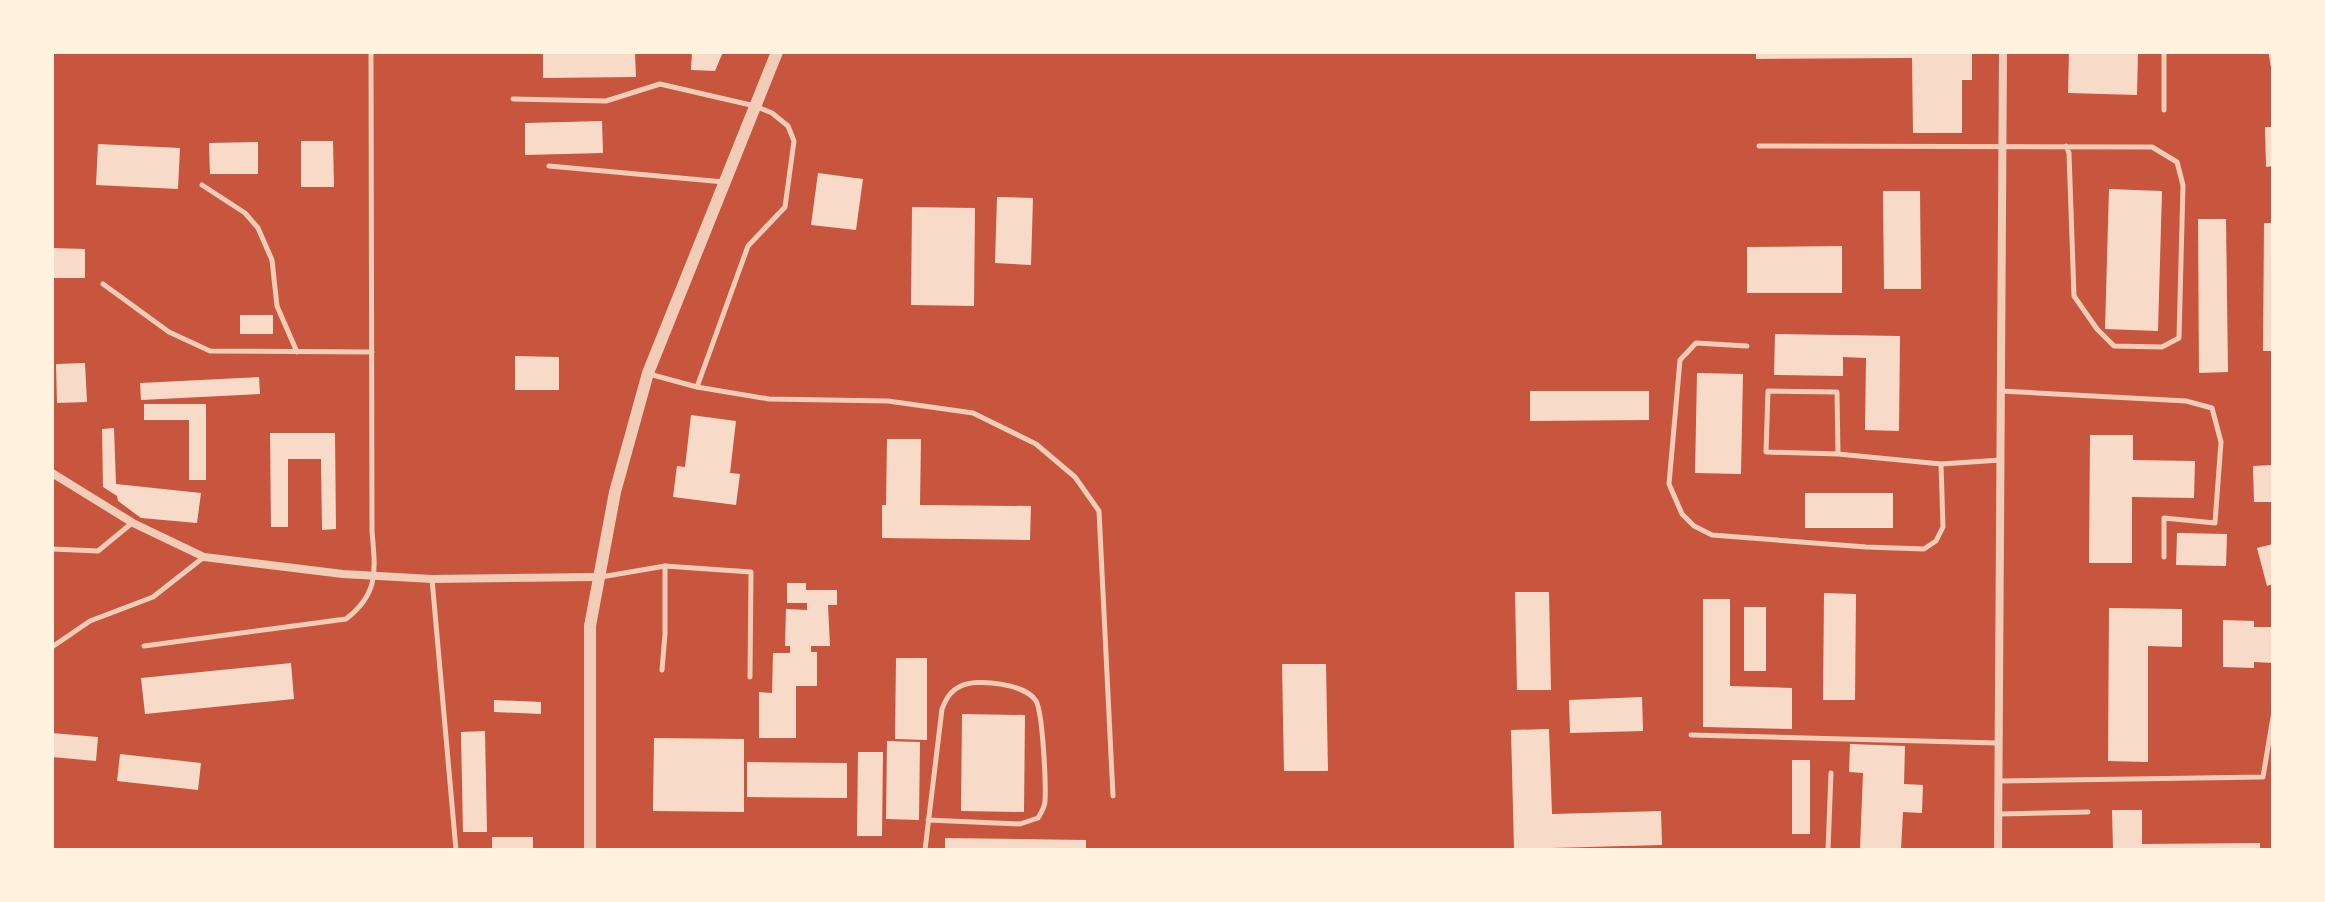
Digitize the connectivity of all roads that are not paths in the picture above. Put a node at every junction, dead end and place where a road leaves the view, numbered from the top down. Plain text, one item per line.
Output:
1 (371, 52) edge
2 (777, 52) edge
3 (2003, 52) edge
4 (2164, 52) edge
5 (2271, 52) edge
6 (2273, 65) edge
7 (513, 99) dead end
8 (755, 106) junction
9 (2164, 110) dead end
10 (1759, 146) dead end
11 (2066, 146) junction
12 (2002, 147) junction
13 (549, 166) dead end
14 (725, 182) junction
15 (202, 185) dead end
16 (103, 284) dead end
17 (1747, 346) dead end
18 (297, 352) junction
19 (372, 352) junction
20 (648, 373) junction
21 (697, 387) junction
22 (2000, 391) junction
23 (1838, 454) junction
24 (2002, 460) junction
25 (1941, 464) junction
26 (54, 473) edge
27 (133, 523) junction
28 (52, 549) edge
29 (204, 557) junction
30 (2164, 557) dead end
31 (665, 566) junction
32 (375, 576) junction
33 (598, 577) junction
34 (432, 579) junction
35 (144, 646) dead end
36 (52, 647) edge
37 (662, 670) dead end
38 (750, 677) dead end
39 (2273, 717) edge
40 (1691, 735) dead end
41 (1997, 743) junction
42 (1831, 773) dead end
43 (1997, 781) junction
44 (1113, 796) dead end
45 (2088, 812) dead end
46 (1998, 814) junction
47 (928, 820) junction
48 (456, 850) edge
49 (590, 850) edge
50 (925, 850) edge
51 (1828, 850) edge
52 (1998, 850) edge

1 - 19 lane
2 - 8 street
3 - 12 street
4 - 9 lane
5 - 6 lane
7 - 8 lane
8 - 14 street
8 - 21 lane
10 - 12 lane
11 - 11 lane
11 - 12 lane
12 - 22 street
13 - 14 lane
14 - 20 street
15 - 18 lane
16 - 18 lane
17 - 25 lane
18 - 19 lane
19 - 32 lane
20 - 21 lane
20 - 33 street
21 - 44 lane
22 - 24 street
22 - 30 lane
23 - 23 lane
23 - 25 lane
24 - 25 lane
24 - 41 street
26 - 27 street
27 - 28 lane
27 - 29 street
29 - 32 street
29 - 36 lane
31 - 33 lane
31 - 37 lane
31 - 38 lane
32 - 34 street
32 - 35 lane
33 - 34 street
33 - 49 street
34 - 48 lane
39 - 43 lane
40 - 41 lane
41 - 43 street
42 - 51 lane
43 - 46 street
45 - 46 lane
46 - 52 street
47 - 47 lane
47 - 50 lane

